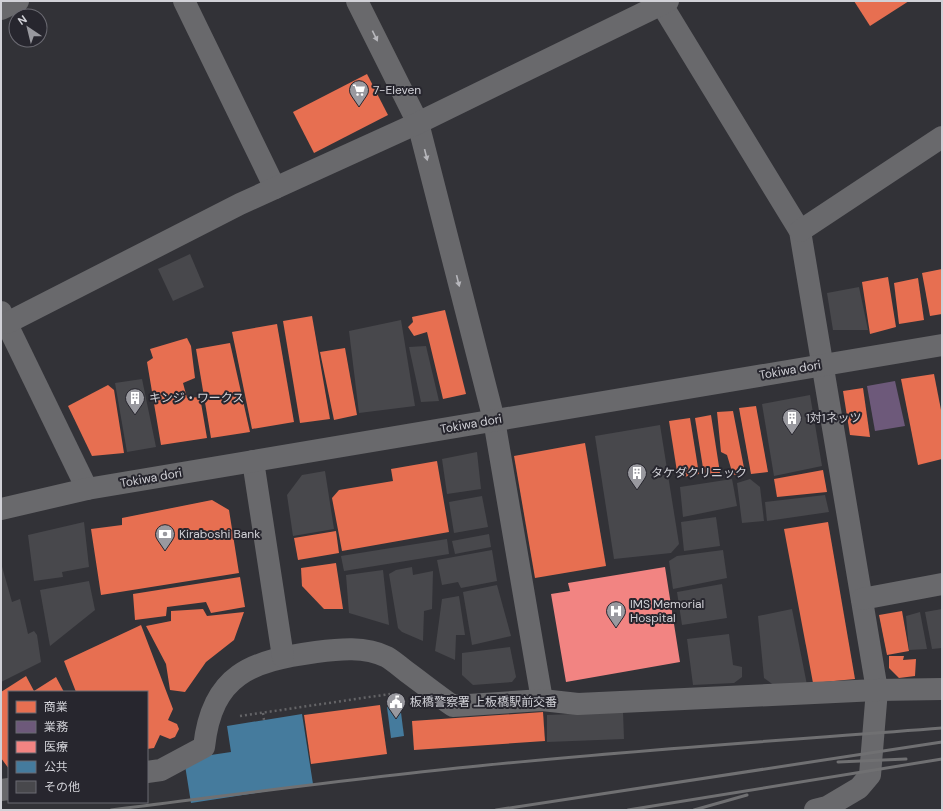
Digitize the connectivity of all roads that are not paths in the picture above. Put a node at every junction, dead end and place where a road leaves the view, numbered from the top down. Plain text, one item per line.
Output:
1 (18, 1) edge
2 (184, 1) edge
3 (357, 1) edge
4 (665, 3) edge
5 (1, 9) edge
6 (418, 123) junction
7 (942, 137) edge
8 (275, 188) junction
9 (800, 231) junction
10 (4, 317) edge
11 (942, 345) edge
12 (823, 365) junction
13 (494, 420) junction
14 (253, 461) junction
15 (87, 489) junction
16 (1, 509) edge
17 (942, 584) edge
18 (862, 599) junction
19 (283, 657) junction
20 (942, 689) edge
21 (878, 690) junction
22 (542, 700) junction
23 (148, 772) edge
24 (824, 809) edge

1 - 5 street
2 - 8 street
3 -> 6 street
4 - 6 street
4 - 9 street
6 - 8 street
6 -> 13 street
7 - 9 street
8 - 10 street
9 - 12 street
10 - 15 street
11 - 12 street, Tokiwa dori
12 - 13 street, Tokiwa dori
12 - 18 street
13 - 14 street, Tokiwa dori
13 - 22 street
14 - 15 street, Tokiwa dori
14 - 19 street
15 - 16 street, Tokiwa dori
17 - 18 street
18 - 21 street
19 - 22 street
19 - 23 street
20 - 21 street
21 - 22 street
21 - 24 street

